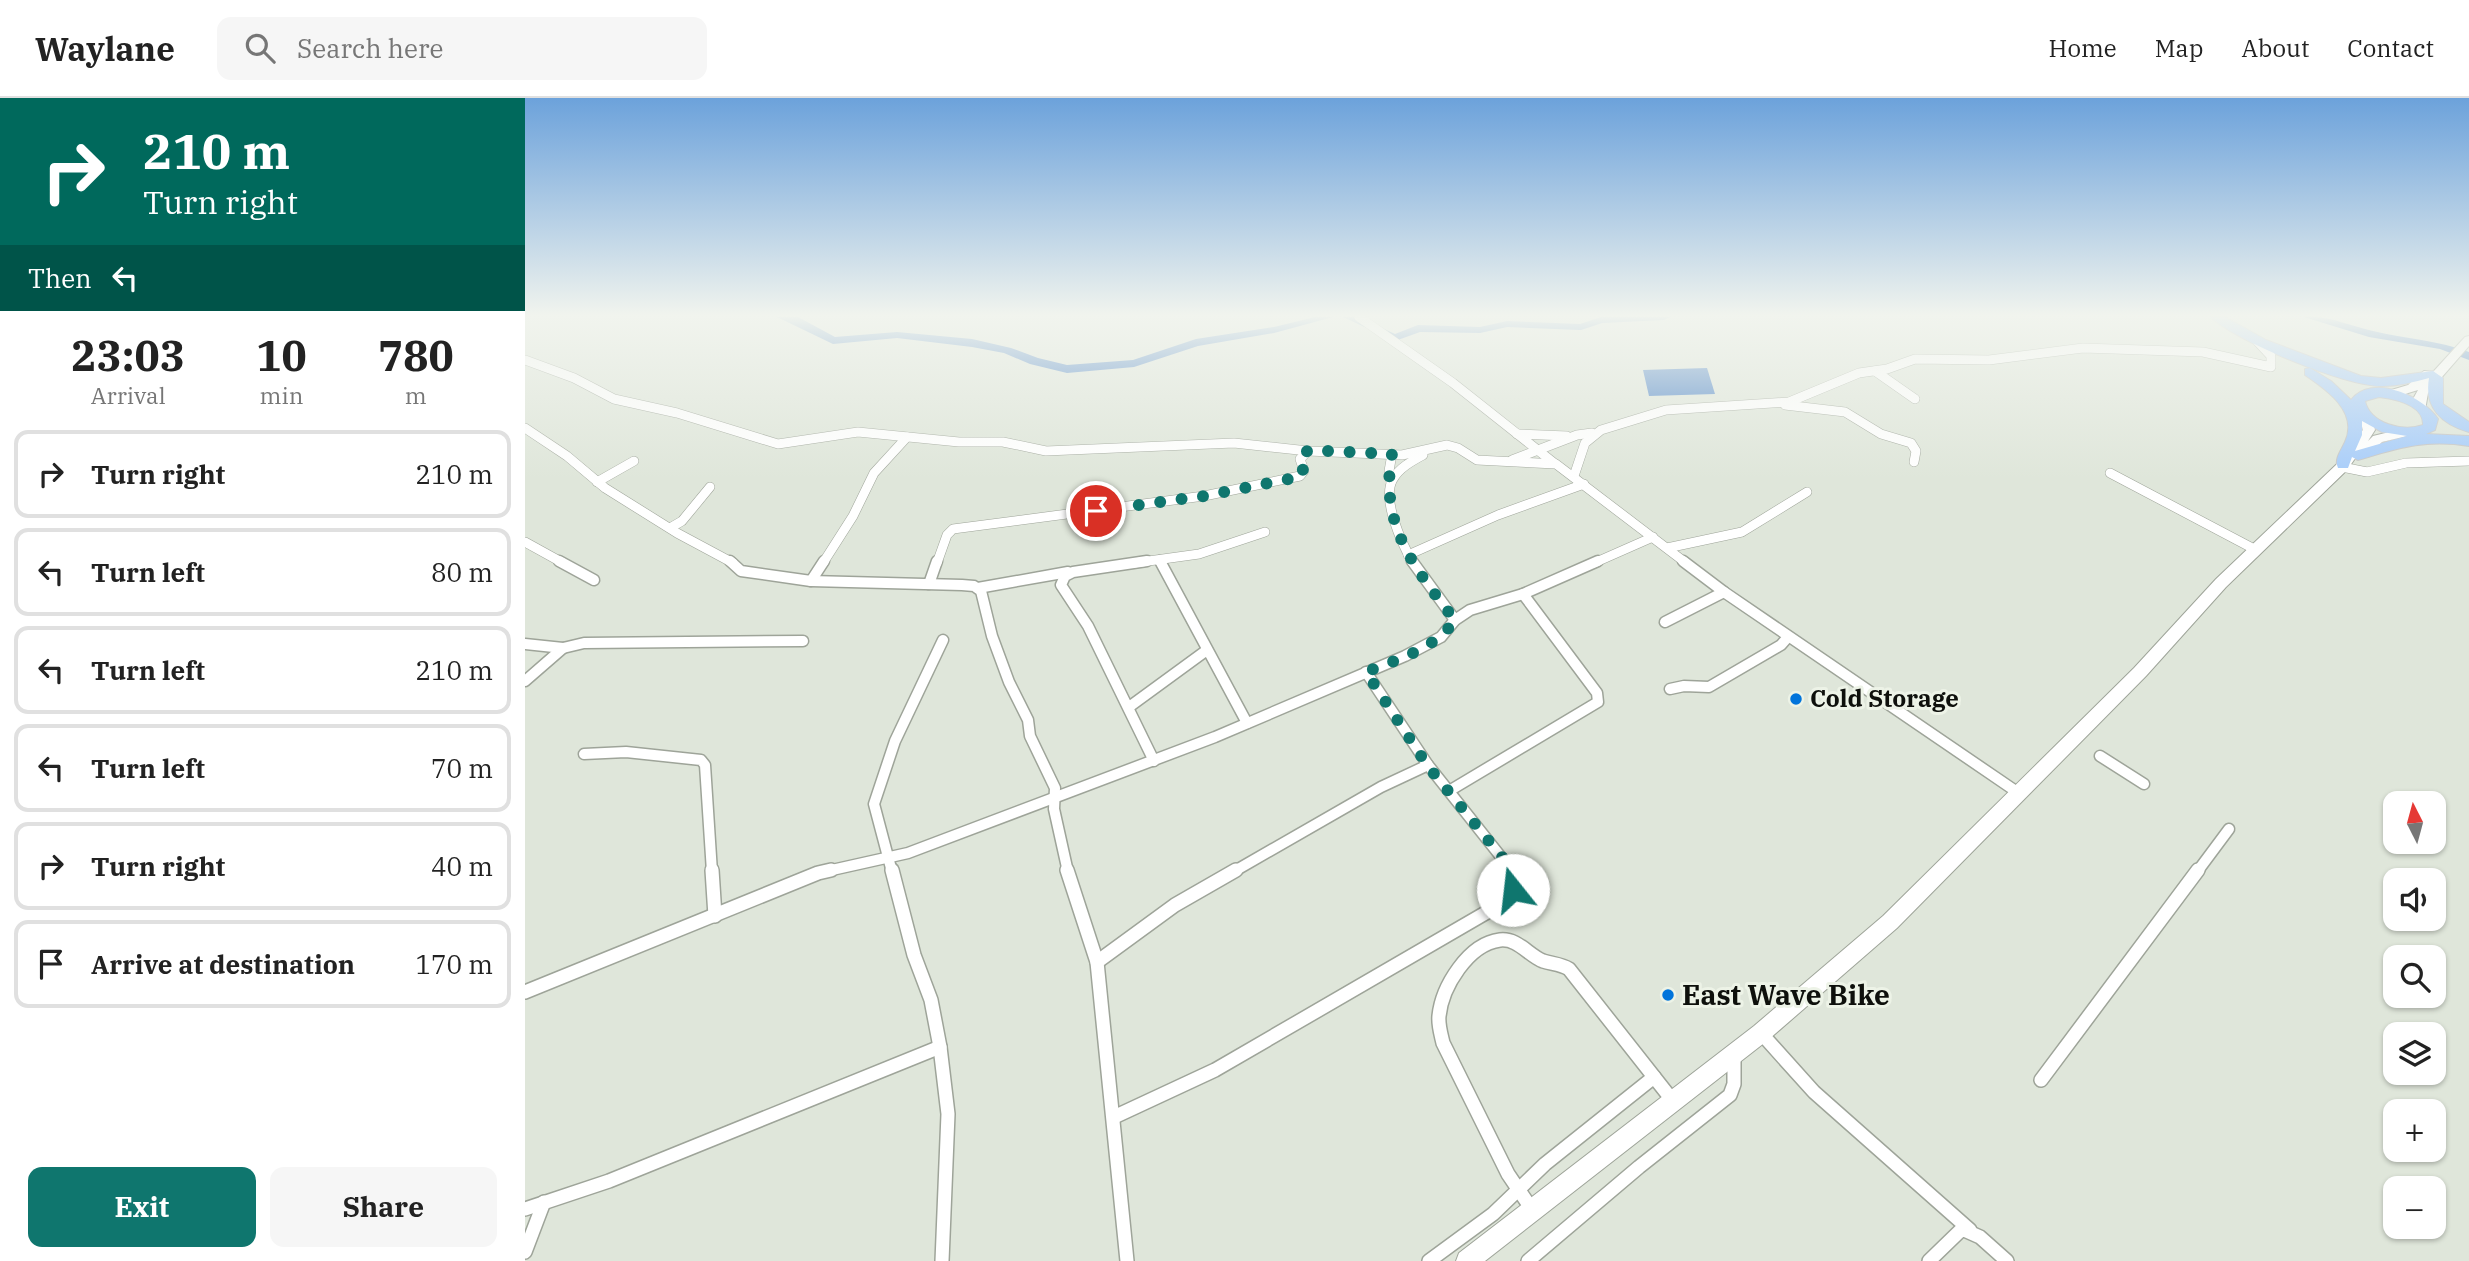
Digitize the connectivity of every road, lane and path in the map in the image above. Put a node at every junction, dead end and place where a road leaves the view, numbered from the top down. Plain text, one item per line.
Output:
1 (556, 371) edge
2 (1436, 371) edge
3 (1873, 371) edge
4 (1875, 371) edge
5 (2309, 371) edge
6 (2313, 371) edge
7 (2319, 371) edge
8 (2329, 371) edge
9 (2432, 371) edge
10 (2436, 371) edge
11 (2437, 371) edge
12 (2438, 371) edge
13 (2385, 393) junction
14 (1915, 399) dead end
15 (1779, 404) junction
16 (2423, 409) junction
17 (2362, 410) junction
18 (525, 428) edge
19 (2406, 432) junction
20 (2422, 432) junction
21 (1592, 433) junction
22 (1515, 434) junction
23 (2469, 434) edge
24 (1577, 435) junction
25 (907, 436) junction
26 (1434, 449) junction
27 (1535, 449) junction
28 (1308, 450) junction
29 (1392, 454) junction
30 (1512, 460) junction
31 (634, 461) dead end
32 (2469, 461) edge
33 (1914, 462) dead end
34 (2348, 462) junction
35 (1556, 464) junction
36 (2110, 473) dead end
37 (1574, 477) junction
38 (597, 482) junction
39 (1391, 482) junction
40 (1584, 484) junction
41 (710, 487) dead end
42 (1807, 492) dead end
43 (670, 528) junction
44 (1265, 532) dead end
45 (1653, 537) junction
46 (525, 542) edge
47 (1667, 548) junction
48 (2256, 550) junction
49 (1408, 555) junction
50 (1160, 560) junction
51 (1070, 572) junction
52 (594, 580) dead end
53 (811, 581) junction
54 (929, 584) junction
55 (978, 588) junction
56 (1724, 592) junction
57 (1523, 594) junction
58 (1455, 620) junction
59 (1665, 622) dead end
60 (1788, 637) junction
61 (943, 639) dead end
62 (803, 640) dead end
63 (525, 644) edge
64 (563, 648) junction
65 (1207, 650) junction
66 (1366, 672) junction
67 (525, 681) edge
68 (1670, 689) dead end
69 (1129, 707) junction
70 (1247, 723) junction
71 (584, 754) dead end
72 (2100, 756) dead end
73 (1154, 761) junction
74 (1427, 765) junction
75 (2144, 784) dead end
76 (1449, 791) junction
77 (2020, 794) junction
78 (1055, 799) junction
79 (2229, 829) dead end
80 (889, 857) junction
81 (715, 916) junction
82 (1097, 962) junction
83 (525, 992) edge
84 (1761, 1033) junction
85 (940, 1047) junction
86 (1734, 1053) junction
87 (1654, 1077) junction
88 (2041, 1080) dead end
89 (1673, 1101) junction
90 (1114, 1117) junction
91 (1519, 1189) junction
92 (544, 1202) junction
93 (525, 1209) edge
94 (1533, 1211) junction
95 (1970, 1230) junction
96 (525, 1252) edge
97 (942, 1261) edge
98 (1128, 1261) edge
99 (1429, 1261) edge
100 (1467, 1261) edge
101 (1528, 1261) edge
102 (1929, 1261) edge
103 (2007, 1261) edge

1 - 25 street
2 - 22 street
3 - 15 street
4 - 14 street
5 - 34 main road
6 - 17 main road
7 - 13 main road
8 - 9 main road
10 - 13 main road
11 - 16 main road
12 - 23 main road
13 - 16 main road
13 - 17 main road
15 - 21 street
15 - 33 street
16 - 20 main road
16 - 23 main road
17 - 19 main road
17 - 34 main road
18 - 38 street
19 - 20 main road
19 - 34 main road
20 - 23 main road
21 - 24 street
21 - 37 street
22 - 24 street
22 - 27 street
23 - 34 main road
24 - 27 street
25 - 28 street
25 - 53 street
26 - 29 street
26 - 30 street
26 - 39 street
27 - 30 street
27 - 35 street
28 - 29 street
28 - 54 street
29 - 39 street
30 - 35 street
31 - 38 street
32 - 34 street
34 - 48 main road
35 - 37 street
36 - 48 street
37 - 40 street
38 - 43 street
39 - 49 street
40 - 45 street
40 - 49 street
41 - 43 street
42 - 47 street
43 - 53 street
44 - 50 street
45 - 47 street
45 - 57 street
46 - 52 street
47 - 56 street
48 - 77 main road
49 - 58 street
50 - 51 street
50 - 65 street
51 - 55 street
51 - 69 street
53 - 54 street
54 - 55 street
55 - 78 street
56 - 59 street
56 - 60 street
57 - 58 street
57 - 76 street
58 - 66 street
60 - 68 street
60 - 77 street
61 - 80 street
62 - 64 street
63 - 64 street
64 - 67 street
65 - 69 street
65 - 70 street
66 - 70 street
66 - 74 street
69 - 73 street
70 - 73 street
71 - 81 street
72 - 75 street
73 - 78 street
74 - 76 street
74 - 82 street
76 - 90 street
77 - 84 main road
78 - 80 street
78 - 82 street
79 - 88 street
80 - 81 street
80 - 85 street
81 - 83 street
82 - 90 street
84 - 86 main road
84 - 95 street
85 - 92 street
85 - 97 street
86 - 89 main road
86 - 101 street
87 - 89 street
87 - 91 street
87 - 91 street
89 - 94 main road
90 - 98 street
91 - 94 street
91 - 99 street
92 - 93 street
92 - 96 street
94 - 100 main road
95 - 102 street
95 - 103 street

